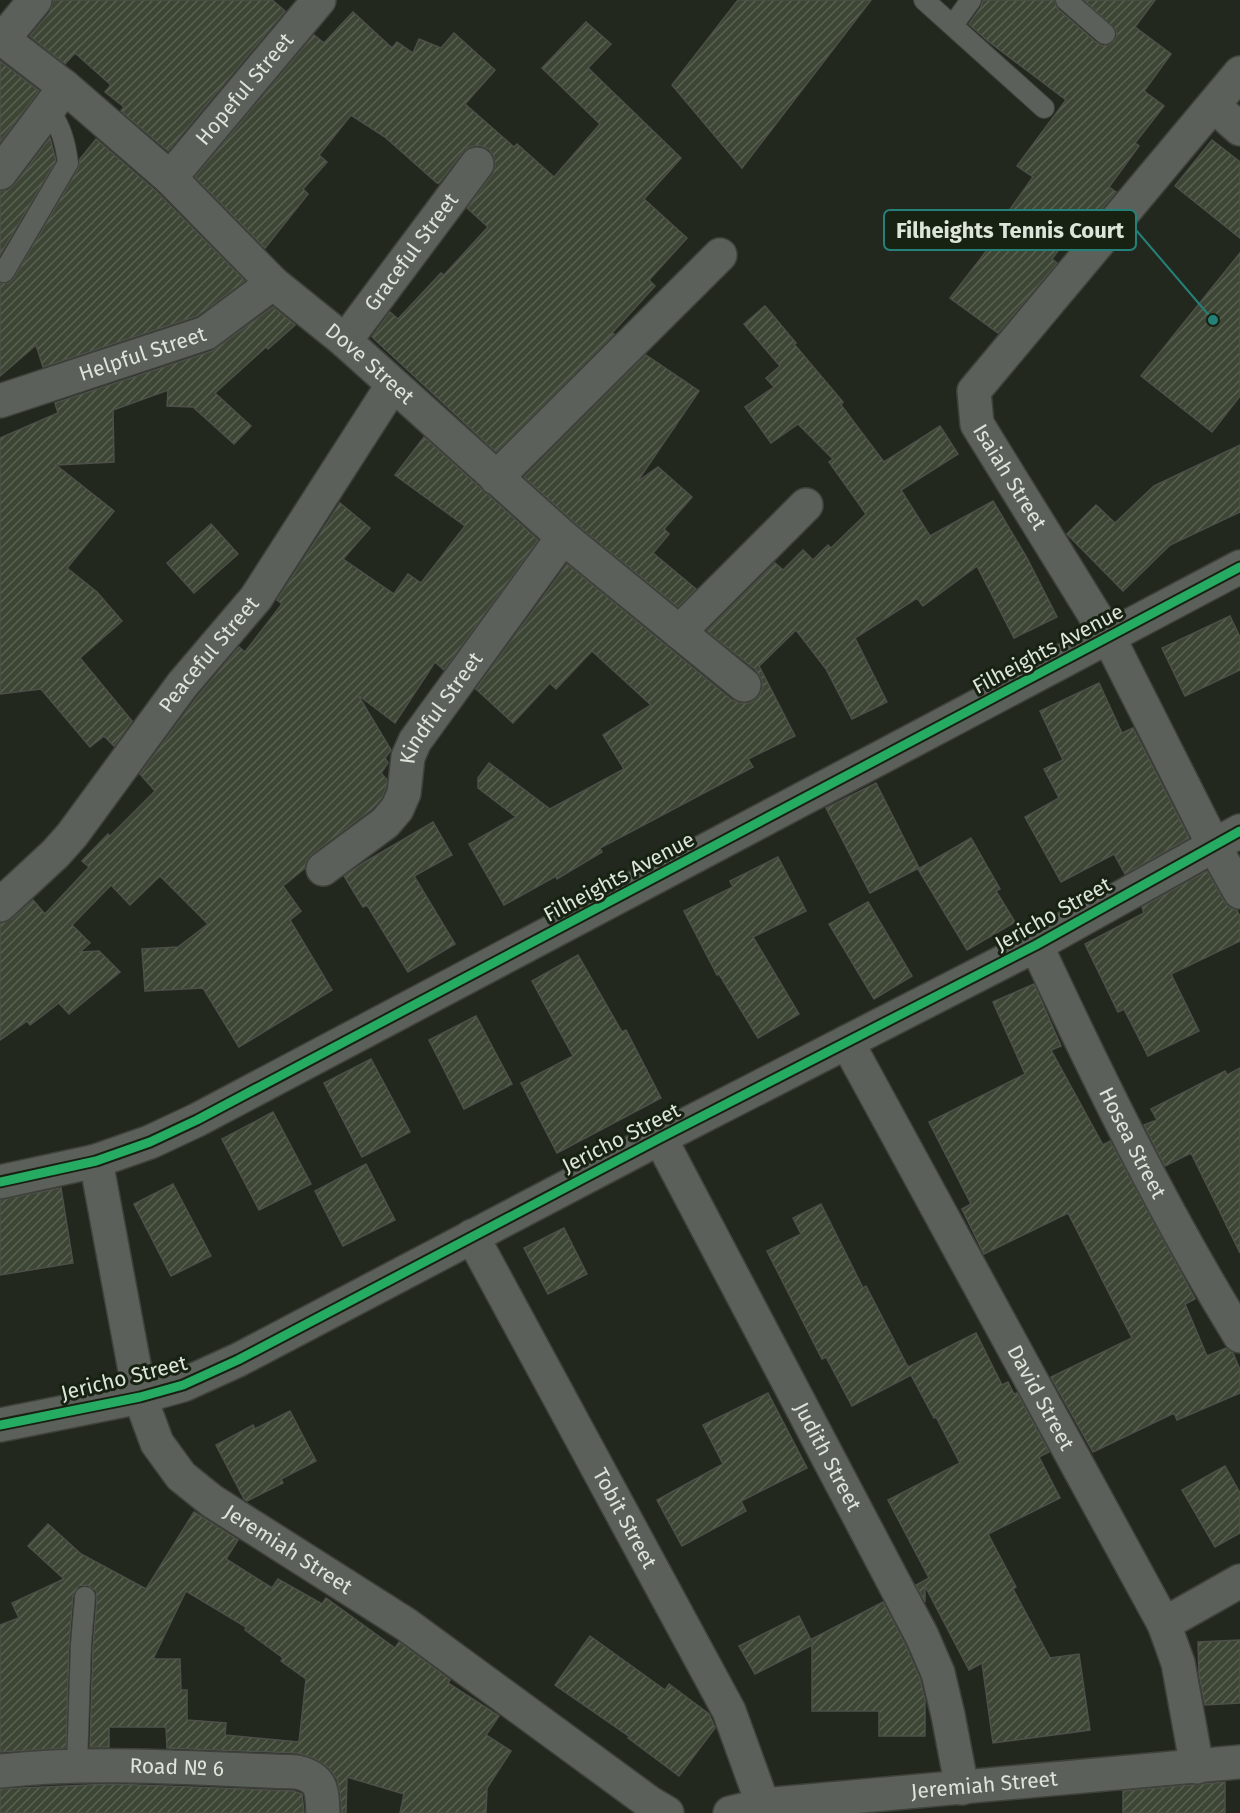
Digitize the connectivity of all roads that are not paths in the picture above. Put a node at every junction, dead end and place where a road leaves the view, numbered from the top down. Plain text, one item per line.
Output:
1 (35, 0) edge
2 (320, 0) edge
3 (924, 0) edge
4 (971, 0) edge
5 (1066, 0) edge
6 (953, 25) junction
7 (1106, 34) dead end
8 (1, 38) edge
9 (1240, 73) edge
10 (57, 98) junction
11 (1214, 106) junction
12 (1044, 108) dead end
13 (1240, 129) edge
14 (477, 164) dead end
15 (0, 173) edge
16 (170, 178) junction
17 (720, 255) dead end
18 (4, 272) dead end
19 (273, 283) junction
20 (345, 341) junction
21 (392, 386) junction
22 (0, 401) edge
23 (496, 478) junction
24 (806, 505) dead end
25 (563, 537) junction
26 (1240, 567) edge
27 (679, 632) junction
28 (1109, 638) junction
29 (744, 685) dead end
30 (1227, 839) edge
31 (322, 869) dead end
32 (1240, 892) edge
33 (0, 905) edge
34 (1036, 945) junction
35 (847, 1042) junction
36 (660, 1138) junction
37 (96, 1161) junction
38 (0, 1182) edge
39 (472, 1236) junction
40 (1240, 1336) edge
41 (140, 1397) junction
42 (0, 1425) edge
43 (1240, 1581) edge
44 (86, 1597) dead end
45 (1164, 1624) junction
46 (1240, 1762) edge
47 (77, 1766) junction
48 (1197, 1767) junction
49 (0, 1771) edge
50 (962, 1788) junction
51 (763, 1805) junction
52 (323, 1813) edge
53 (667, 1813) edge
54 (730, 1813) edge

1 - 8 street
2 - 16 street, Hopeful Street
3 - 6 lane
4 - 6 lane
5 - 7 lane
6 - 12 lane
8 - 10 street, Dove Street
9 - 11 street, Isaiah Street
10 - 15 street
10 - 16 street, Dove Street
10 - 18 lane
11 - 13 street
11 - 28 street, Isaiah Street
14 - 20 street, Graceful Street
16 - 19 street, Dove Street
17 - 23 street
19 - 20 street, Dove Street
19 - 22 street, Helpful Street
20 - 21 street, Dove Street
21 - 23 street, Dove Street
21 - 33 street, Peaceful Street
23 - 25 street, Dove Street
24 - 27 street
25 - 27 street, Dove Street
25 - 31 street, Kindful Street
26 - 28 street, Filheights Avenue
27 - 29 street, Dove Street
28 - 30 street, Isaiah Street
28 - 37 street, Filheights Avenue
30 - 32 street, Isaiah Street
30 - 34 street, Jericho Street
34 - 35 street, Jericho Street
34 - 40 street, Hosea Street
35 - 36 street, Jericho Street
35 - 45 street, David Street
36 - 39 street, Jericho Street
36 - 50 street, Judith Street
37 - 38 street, Filheights Avenue
37 - 41 street, Jeremiah Street
39 - 41 street, Jericho Street
39 - 51 street, Tobit Street
41 - 42 street, Jericho Street
41 - 53 street, Jeremiah Street
43 - 45 street
44 - 47 lane
45 - 48 street, David Street
46 - 48 street, Jeremiah Street
47 - 49 street, Road № 6
47 - 52 street, Road № 6
48 - 50 street, Jeremiah Street
50 - 51 street, Jeremiah Street
51 - 54 street, Jeremiah Street

